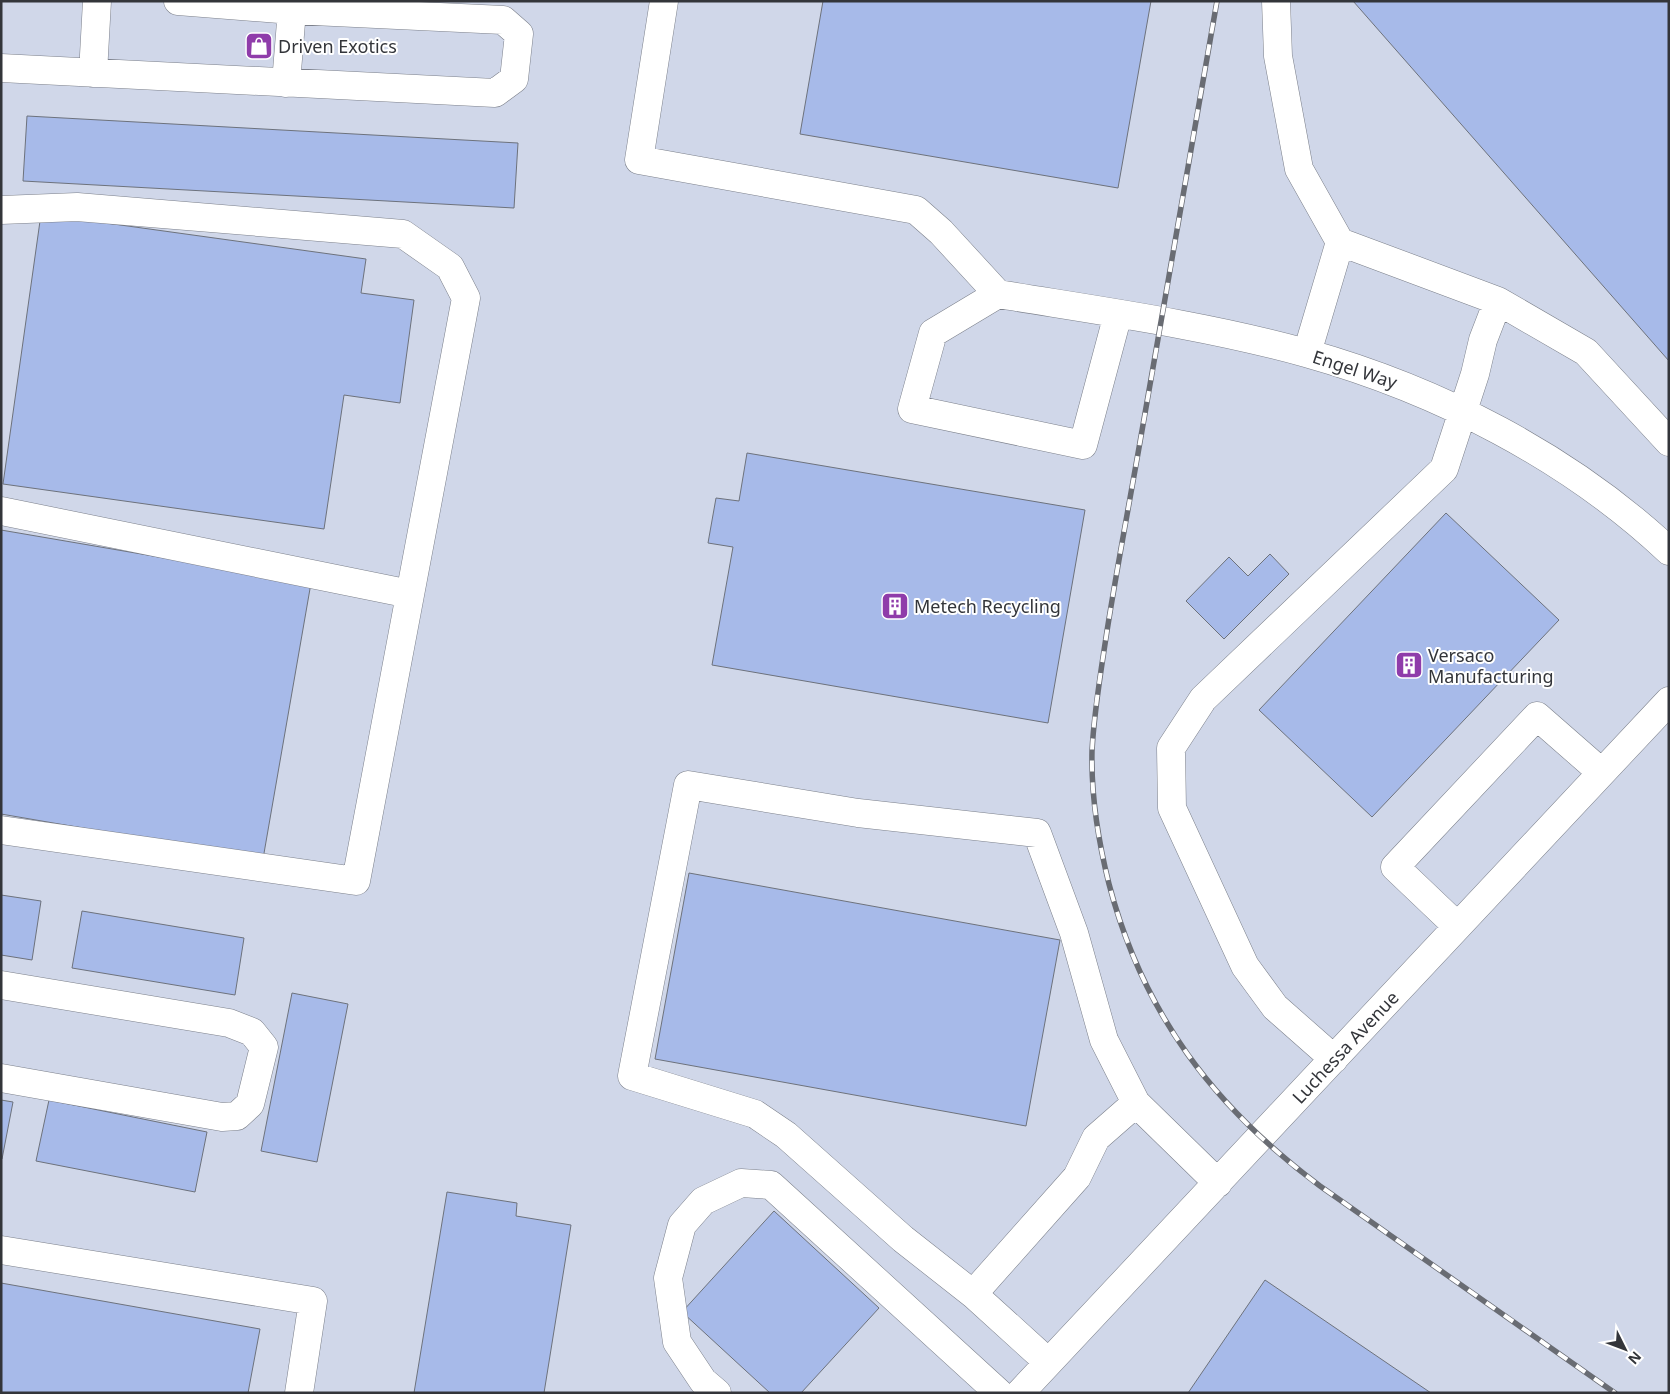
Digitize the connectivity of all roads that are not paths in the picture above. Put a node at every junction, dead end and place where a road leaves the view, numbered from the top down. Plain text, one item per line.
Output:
1 (97, 1) edge
2 (178, 1) edge
3 (664, 1) edge
4 (1276, 1) edge
5 (292, 10) junction
6 (1, 68) edge
7 (93, 73) junction
8 (286, 83) junction
9 (1, 210) edge
10 (1340, 242) junction
11 (998, 294) junction
12 (1498, 301) junction
13 (1118, 314) junction
14 (1307, 353) junction
15 (1462, 411) junction
16 (1669, 442) edge
17 (1, 511) edge
18 (1669, 551) edge
19 (410, 594) junction
20 (1669, 700) edge
21 (1601, 772) junction
22 (1, 830) edge
23 (1458, 926) junction
24 (1, 985) edge
25 (1334, 1059) junction
26 (1, 1078) edge
27 (1136, 1103) junction
28 (1218, 1183) junction
29 (1, 1250) edge
30 (973, 1294) junction
31 (1048, 1362) junction
32 (300, 1393) edge
33 (717, 1393) edge
34 (999, 1393) edge
35 (1020, 1393) edge

1 - 7 street
2 - 5 street
3 - 11 street
4 - 10 street
5 - 8 street
5 - 8 street
6 - 7 street
7 - 8 street
9 - 19 street
10 - 12 street
10 - 14 street
11 - 13 street, Engel Way
11 - 13 street
12 - 15 street
12 - 16 street
13 - 14 street, Engel Way
14 - 15 street, Engel Way
15 - 18 street, Engel Way
15 - 25 street
17 - 19 street
19 - 22 street
20 - 21 street, Luchessa Avenue
21 - 23 street, Luchessa Avenue
21 - 23 street
23 - 25 street, Luchessa Avenue
24 - 26 street
25 - 28 street, Luchessa Avenue
27 - 28 street
27 - 30 street
27 - 30 street
28 - 31 street, Luchessa Avenue
29 - 32 street
30 - 31 street
31 - 35 street, Luchessa Avenue
33 - 34 street

